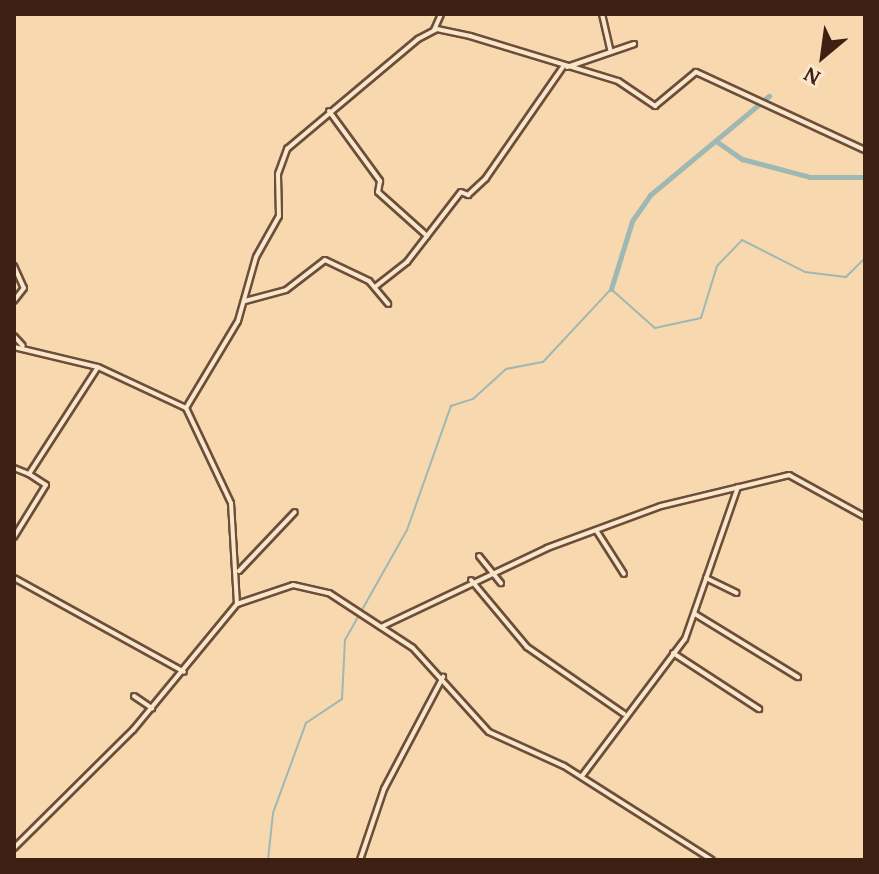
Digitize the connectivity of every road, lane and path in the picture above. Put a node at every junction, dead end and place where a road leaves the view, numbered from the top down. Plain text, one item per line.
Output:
1 (441, 14) edge
2 (602, 14) edge
3 (434, 30) junction
4 (634, 44) dead end
5 (610, 50) junction
6 (565, 66) junction
7 (329, 111) junction
8 (865, 150) edge
9 (427, 236) junction
10 (14, 266) edge
11 (375, 287) junction
12 (14, 301) edge
13 (245, 301) junction
14 (388, 304) dead end
15 (14, 336) edge
16 (14, 347) edge
17 (24, 347) junction
18 (98, 367) junction
19 (186, 408) junction
20 (14, 468) edge
21 (29, 474) junction
22 (738, 487) junction
23 (295, 512) dead end
24 (865, 517) edge
25 (596, 530) junction
26 (14, 537) edge
27 (479, 556) dead end
28 (491, 571) junction
29 (238, 572) junction
30 (624, 574) dead end
31 (14, 578) edge
32 (706, 578) junction
33 (471, 580) junction
34 (501, 583) dead end
35 (737, 593) dead end
36 (237, 604) junction
37 (695, 614) junction
38 (381, 627) junction
39 (673, 653) junction
40 (184, 672) junction
41 (443, 677) junction
42 (798, 677) dead end
43 (134, 696) dead end
44 (152, 708) junction
45 (759, 709) dead end
46 (624, 714) junction
47 (582, 776) junction
48 (14, 848) edge
49 (360, 860) edge
50 (712, 860) edge

1 - 3 street
2 - 5 street
3 - 6 street
3 - 7 street
4 - 5 street
5 - 6 street
6 - 8 street
6 - 9 street
7 - 9 street
7 - 13 street
9 - 11 street
10 - 12 street
11 - 13 street
11 - 14 street
13 - 19 street
15 - 17 street
16 - 17 street
17 - 18 street
18 - 19 street
18 - 21 street
19 - 29 street
20 - 21 street
21 - 26 street
22 - 24 street
22 - 25 street
22 - 32 street
23 - 29 street
25 - 28 street
25 - 30 street
27 - 28 street
28 - 33 street
28 - 34 street
29 - 36 street
31 - 40 street
32 - 35 street
32 - 37 street
33 - 38 street
33 - 46 street
36 - 38 street
36 - 40 street
37 - 39 street
37 - 42 street
38 - 41 street
39 - 45 street
39 - 46 street
40 - 44 street
41 - 47 street
41 - 49 street
43 - 44 street
44 - 48 street
46 - 47 street
47 - 50 street

